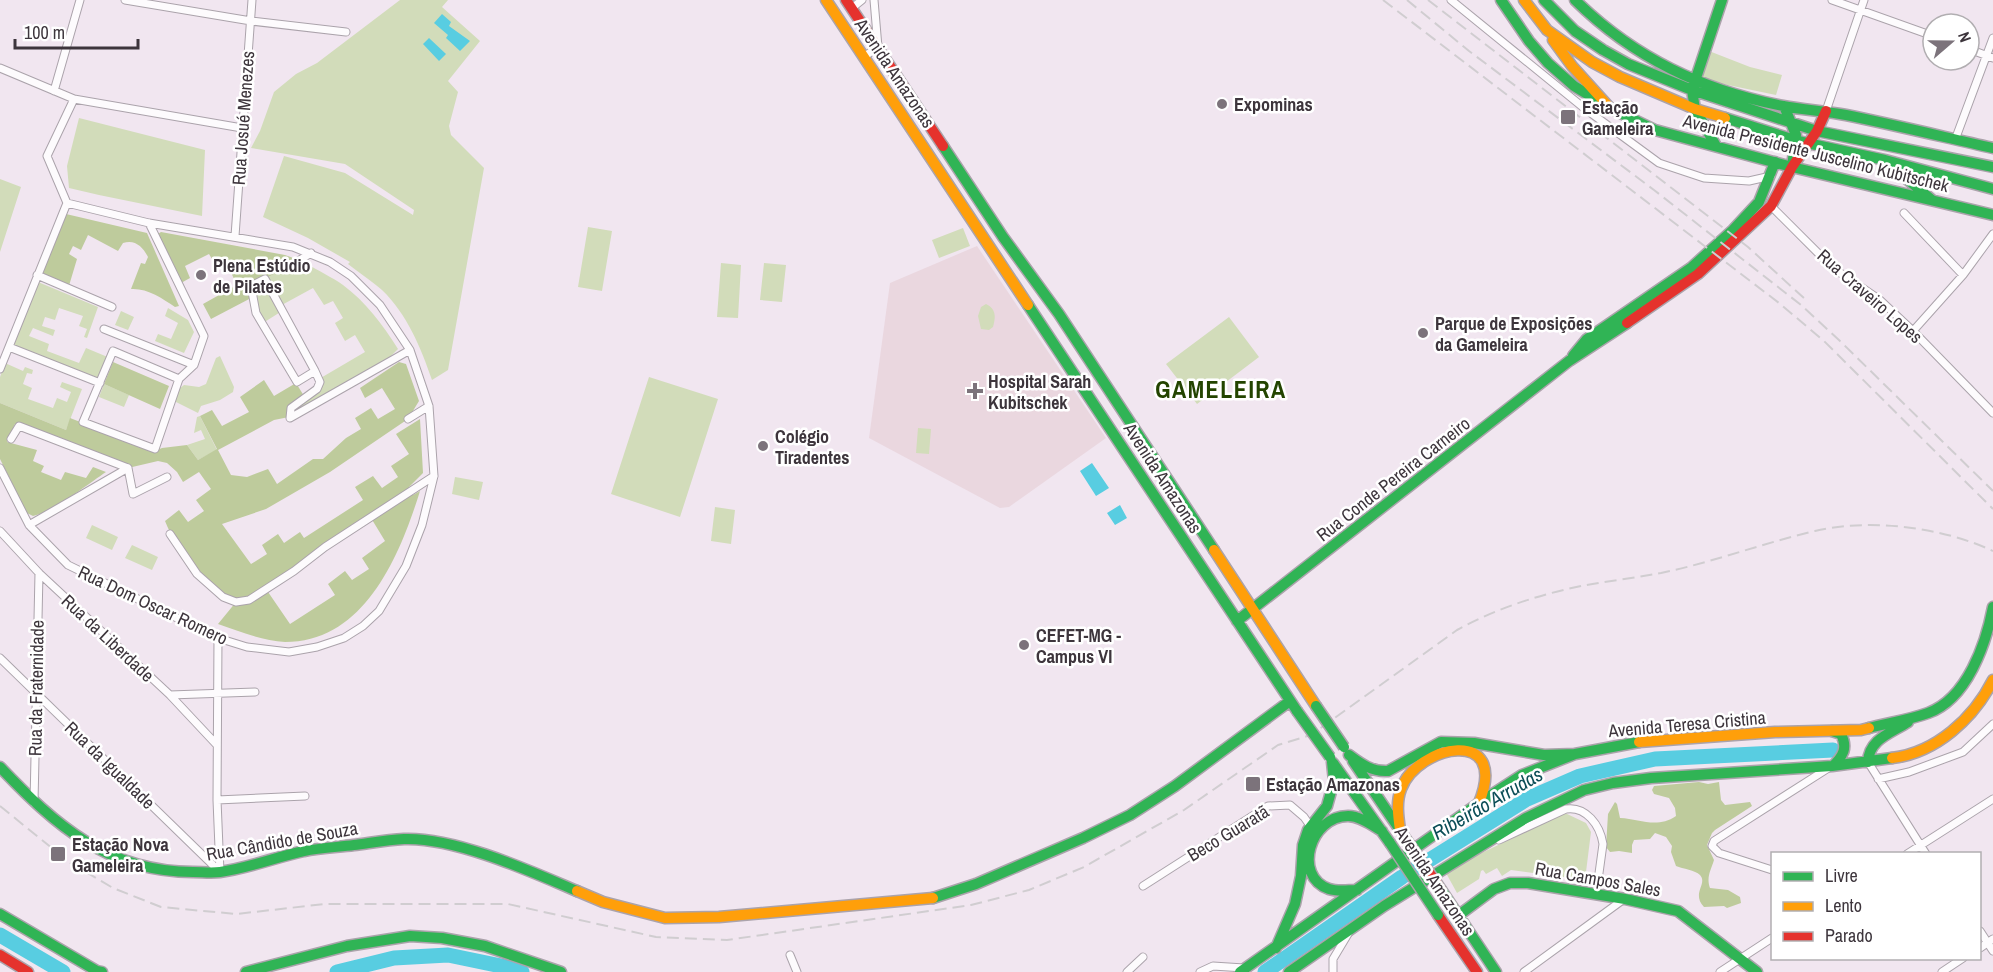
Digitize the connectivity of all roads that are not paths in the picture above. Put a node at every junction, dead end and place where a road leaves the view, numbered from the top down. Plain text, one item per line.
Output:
1 (80, 0) edge
2 (125, 0) edge
3 (252, 0) edge
4 (826, 0) edge
5 (862, 0) edge
6 (874, 0) edge
7 (1451, 0) edge
8 (1501, 0) edge
9 (1524, 0) edge
10 (1544, 0) edge
11 (1575, 0) edge
12 (1722, 0) edge
13 (1832, 0) edge
14 (1864, 0) edge
15 (849, 4) edge
16 (1861, 10) junction
17 (251, 21) junction
18 (1547, 30) junction
19 (346, 32) dead end
20 (1921, 32) edge
21 (1993, 38) edge
22 (878, 47) junction
23 (865, 56) junction
24 (1990, 56) edge
25 (0, 68) edge
26 (1693, 85) junction
27 (54, 91) junction
28 (74, 99) junction
29 (1784, 106) junction
30 (1610, 108) junction
31 (1695, 109) junction
32 (1826, 111) junction
33 (1794, 124) junction
34 (242, 128) junction
35 (1817, 131) junction
36 (1955, 140) junction
37 (1803, 143) junction
38 (1716, 146) junction
39 (1993, 148) edge
40 (1885, 160) junction
41 (1775, 162) junction
42 (1792, 166) junction
43 (1993, 167) edge
44 (1771, 176) junction
45 (1993, 189) edge
46 (1932, 200) junction
47 (67, 202) junction
48 (1771, 206) junction
49 (1904, 213) dead end
50 (1993, 215) edge
51 (149, 224) junction
52 (1993, 234) edge
53 (234, 236) junction
54 (311, 254) junction
55 (295, 263) dead end
56 (37, 275) junction
57 (1963, 275) junction
58 (112, 307) dead end
59 (104, 329) dead end
60 (1913, 331) junction
61 (9, 347) junction
62 (410, 350) junction
63 (1569, 361) junction
64 (194, 365) junction
65 (0, 369) edge
66 (315, 371) junction
67 (179, 379) junction
68 (100, 383) junction
69 (429, 406) junction
70 (1993, 413) edge
71 (408, 419) dead end
72 (11, 439) dead end
73 (0, 468) edge
74 (128, 468) junction
75 (434, 476) junction
76 (167, 477) dead end
77 (28, 525) junction
78 (0, 531) edge
79 (170, 534) dead end
80 (3, 539) edge
81 (39, 573) junction
82 (1993, 607) edge
83 (1252, 610) junction
84 (1237, 621) junction
85 (218, 638) junction
86 (0, 658) edge
87 (1993, 680) edge
88 (255, 692) dead end
89 (36, 693) junction
90 (217, 693) junction
91 (170, 695) junction
92 (1316, 705) junction
93 (1293, 706) junction
94 (1913, 718) junction
95 (1993, 724) edge
96 (1829, 731) junction
97 (1881, 738) junction
98 (216, 744) junction
99 (1346, 751) junction
100 (1575, 754) junction
101 (1331, 760) junction
102 (1882, 760) junction
103 (1868, 762) junction
104 (1832, 766) junction
105 (0, 767) edge
106 (1878, 779) junction
107 (304, 796) dead end
108 (1993, 799) edge
109 (216, 800) junction
110 (34, 802) junction
111 (1479, 803) junction
112 (1311, 827) junction
113 (1382, 831) junction
114 (1401, 832) junction
115 (1921, 846) junction
116 (1910, 852) edge
117 (1925, 852) edge
118 (1467, 856) junction
119 (1771, 869) edge
120 (220, 872) junction
121 (1143, 886) dead end
122 (1357, 890) junction
123 (1596, 896) junction
124 (1625, 899) junction
125 (0, 914) edge
126 (1459, 915) junction
127 (1353, 927) junction
128 (1771, 939) edge
129 (1990, 941) edge
130 (1276, 948) junction
131 (1993, 951) edge
132 (0, 955) edge
133 (790, 955) dead end
134 (1143, 957) dead end
135 (1742, 959) junction
136 (1960, 960) edge
137 (1242, 970) edge
138 (28, 972) edge
139 (102, 972) edge
140 (246, 972) edge
141 (561, 972) edge
142 (797, 972) edge
143 (1127, 972) edge
144 (1200, 972) edge
145 (1289, 972) edge
146 (1333, 972) edge
147 (1477, 972) edge
148 (1496, 972) edge
149 (1524, 972) edge
150 (1720, 972) edge
151 (1757, 972) edge
152 (1942, 972) edge

1 - 27 street
2 - 17 street
3 - 17 street, Rua Josué Menezes
4 - 23 main road, Avenida Amazonas
5 - 15 street
6 - 22 street
7 - 44 street
8 - 30 main road, Avenida Presidente Juscelino Kubitschek
9 - 18 main road, Avenida Presidente Juscelino Kubitschek
10 - 26 main road, Avenida Presidente Juscelino Kubitschek
11 - 26 main road, Avenida Presidente Juscelino Kubitschek
12 - 26 main road
13 - 16 street
14 - 16 street
15 - 22 main road, Avenida Amazonas
16 - 20 street
16 - 32 street
17 - 19 street
17 - 34 street, Rua Josué Menezes
18 - 30 main road
18 - 31 main road, Avenida Presidente Juscelino Kubitschek
21 - 24 street
22 - 23 street
22 - 83 main road, Avenida Amazonas
23 - 84 main road, Avenida Amazonas
24 - 36 street
25 - 27 street
26 - 29 main road, Avenida Presidente Juscelino Kubitschek
26 - 31 main road
26 - 33 main road, Avenida Presidente Juscelino Kubitschek
27 - 28 street
28 - 34 street
28 - 47 street
29 - 32 main road, Avenida Presidente Juscelino Kubitschek
29 - 33 main road
30 - 38 main road, Avenida Presidente Juscelino Kubitschek
31 - 37 main road, Avenida Presidente Juscelino Kubitschek
31 - 38 main road
32 - 35 main road
32 - 36 main road, Avenida Presidente Juscelino Kubitschek
33 - 35 main road, Avenida Presidente Juscelino Kubitschek
33 - 37 main road
34 - 53 street, Rua Josué Menezes
35 - 37 main road
35 - 43 main road, Avenida Presidente Juscelino Kubitschek
36 - 39 main road, Avenida Presidente Juscelino Kubitschek
37 - 40 main road, Avenida Presidente Juscelino Kubitschek
37 - 42 main road, Rua Conde Pereira Carneiro
38 - 41 main road, Avenida Presidente Juscelino Kubitschek
40 - 45 main road, Avenida Presidente Juscelino Kubitschek
40 - 46 main road
41 - 42 main road, Avenida Presidente Juscelino Kubitschek
41 - 44 main road, Rua Conde Pereira Carneiro
42 - 46 main road, Avenida Presidente Juscelino Kubitschek
42 - 48 main road, Rua Conde Pereira Carneiro
44 - 63 main road, Rua Conde Pereira Carneiro
46 - 50 main road, Avenida Presidente Juscelino Kubitschek
47 - 51 street, Rua Dom Oscar Romero
47 - 56 street
48 - 60 street, Rua Craveiro Lopes
48 - 63 main road, Rua Conde Pereira Carneiro
49 - 57 street
51 - 53 street, Rua Dom Oscar Romero
51 - 64 street
52 - 57 street
53 - 54 street, Rua Dom Oscar Romero
54 - 55 street
54 - 62 street, Rua Dom Oscar Romero
56 - 58 street
56 - 61 street
57 - 60 street
59 - 64 street
60 - 70 street, Rua Craveiro Lopes
61 - 65 street
61 - 68 street
62 - 66 street
62 - 69 street, Rua Dom Oscar Romero
63 - 83 main road, Rua Conde Pereira Carneiro
64 - 67 street
66 - 66 street
67 - 68 street
67 - 68 street
69 - 71 street
69 - 75 street, Rua Dom Oscar Romero
72 - 74 street
73 - 77 street, Rua Dom Oscar Romero
74 - 76 street
74 - 77 street
75 - 79 street, Rua Dom Oscar Romero
75 - 85 street, Rua Dom Oscar Romero
77 - 85 street, Rua Dom Oscar Romero
78 - 80 street, Rua da Liberdade
80 - 81 street, Rua da Liberdade
81 - 89 street, Rua da Fraternidade
81 - 91 street, Rua da Liberdade
82 - 94 main road, Avenida Teresa Cristina
83 - 84 main road, Rua Conde Pereira Carneiro
83 - 92 main road, Avenida Amazonas
84 - 93 main road, Avenida Amazonas
85 - 90 street
86 - 89 street, Rua da Igualdade
87 - 102 main road
88 - 90 street
89 - 110 street, Rua da Fraternidade
89 - 120 street, Rua da Igualdade
90 - 91 street
90 - 98 street
91 - 98 street, Rua da Liberdade
92 - 93 main road
92 - 99 main road, Avenida Amazonas, bridge
93 - 101 main road, Avenida Amazonas, bridge
93 - 120 main road, Rua Cândido de Souza
94 - 96 main road, Avenida Teresa Cristina
94 - 97 main road
95 - 106 street
96 - 100 main road, Avenida Teresa Cristina
96 - 104 main road
97 - 102 main road
97 - 103 main road
98 - 109 street
99 - 100 main road
99 - 114 main road, Avenida Amazonas
100 - 111 main road, Avenida Teresa Cristina
101 - 112 main road
101 - 113 main road, Avenida Amazonas
102 - 103 main road
103 - 104 main road
103 - 106 street
104 - 118 main road
104 - 119 street
105 - 110 main road, Rua Cândido de Souza
106 - 115 street
107 - 109 street
108 - 115 street
109 - 120 street
110 - 120 main road, Rua Cândido de Souza
111 - 114 main road
111 - 122 main road, Avenida Teresa Cristina
112 - 121 street, Beco Guaratã
112 - 130 main road
113 - 122 main road
113 - 147 main road, Avenida Amazonas, bridge
114 - 126 main road, Avenida Amazonas, bridge
115 - 116 street
115 - 117 street
118 - 123 street
118 - 127 main road
122 - 130 main road, Avenida Teresa Cristina
123 - 124 main road, Rua Campos Sales
123 - 126 main road, Rua Campos Sales
124 - 135 main road, Rua Campos Sales
124 - 149 street
125 - 139 main road
126 - 148 main road, Avenida Amazonas
127 - 145 main road
127 - 146 street
128 - 135 street
129 - 131 street
130 - 137 main road, Avenida Teresa Cristina
132 - 138 main road
133 - 142 street
134 - 143 street
135 - 150 street
135 - 151 main road, Rua Campos Sales
136 - 152 street
137 - 144 street
140 - 141 main road

